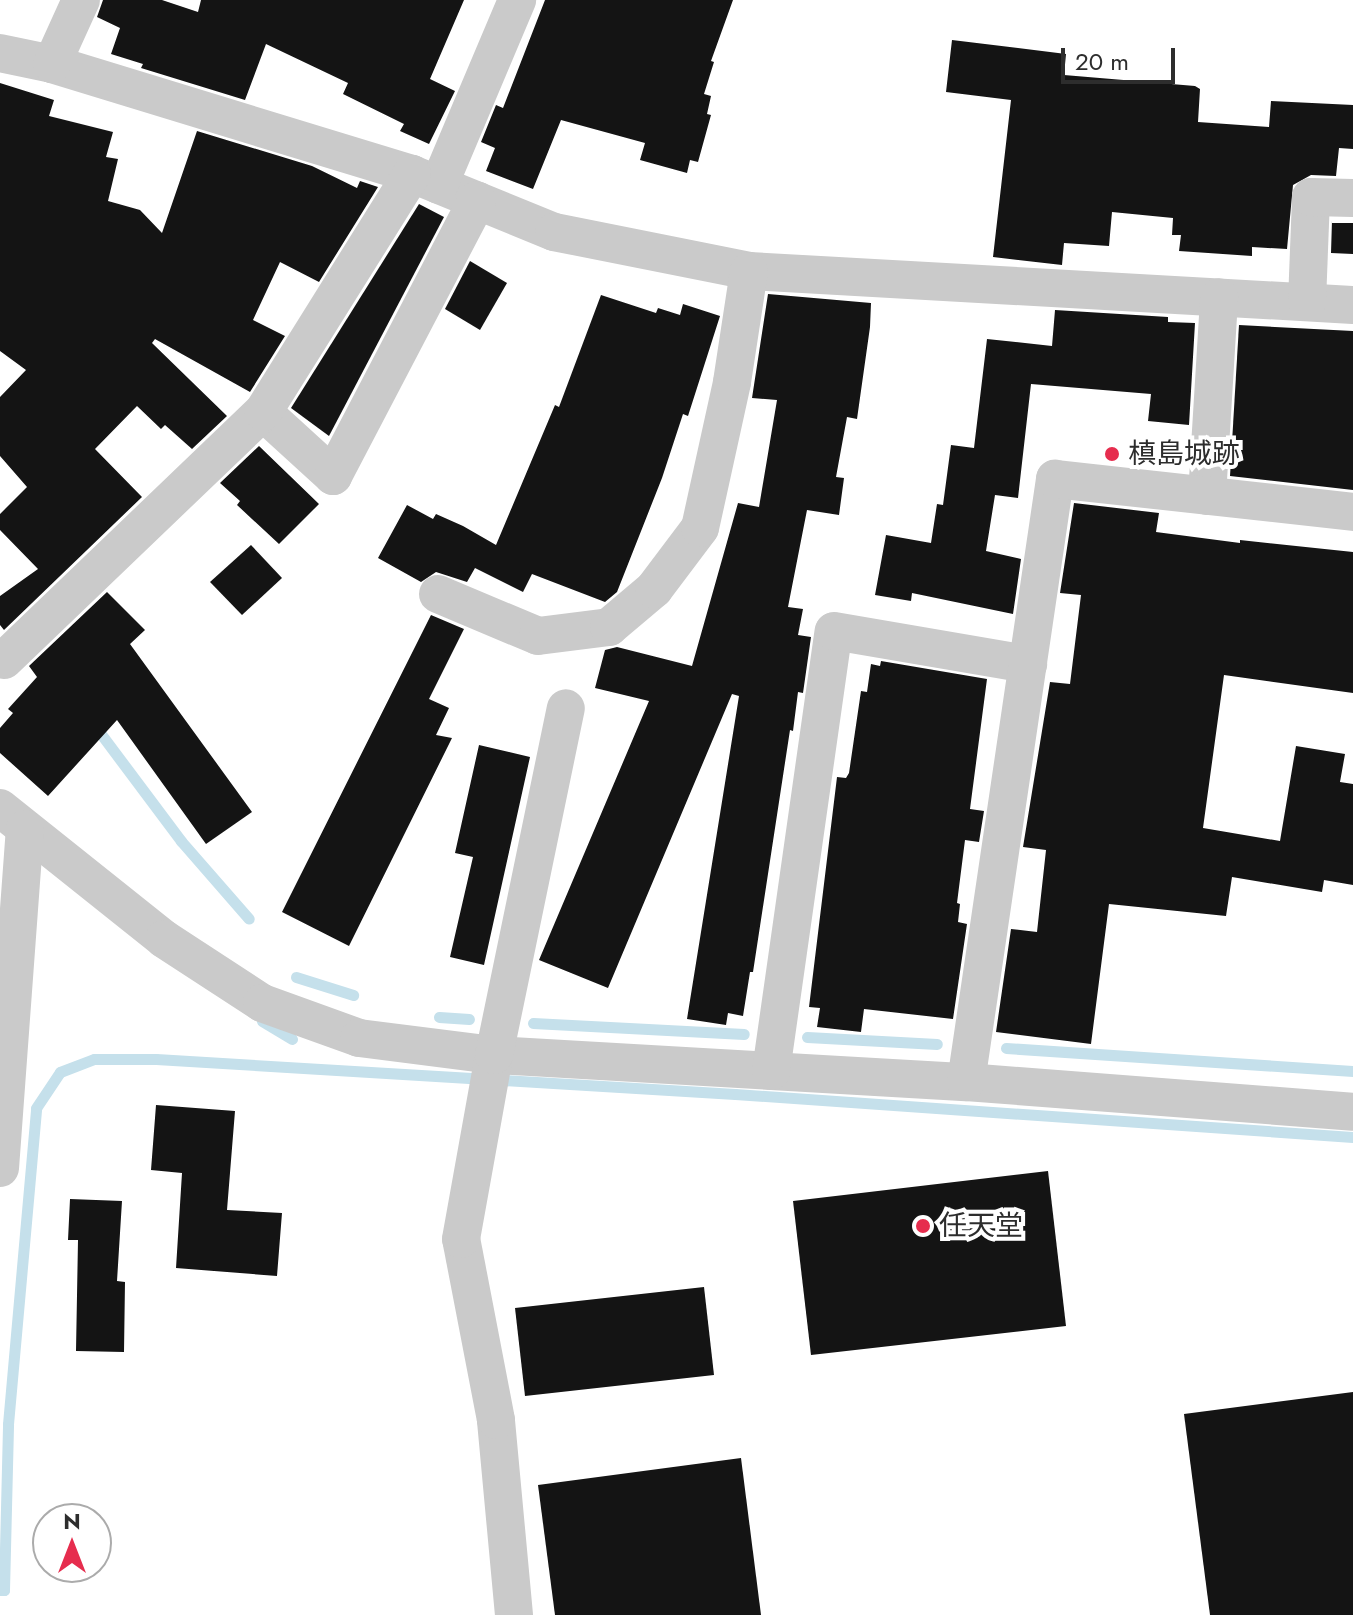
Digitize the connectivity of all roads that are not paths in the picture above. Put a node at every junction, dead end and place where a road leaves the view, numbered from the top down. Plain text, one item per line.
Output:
1 (81, 0) edge
2 (517, 0) edge
3 (0, 53) edge
4 (52, 64) junction
5 (425, 180) junction
6 (1353, 198) edge
7 (477, 200) junction
8 (749, 271) junction
9 (1219, 297) junction
10 (1307, 302) junction
11 (1353, 305) edge
12 (263, 412) junction
13 (1207, 496) junction
14 (1353, 512) edge
15 (438, 594) dead end
16 (1, 659) edge
17 (1028, 664) junction
18 (566, 708) dead end
19 (12, 819) edge
20 (494, 1055) junction
21 (771, 1071) junction
22 (966, 1082) junction
23 (1353, 1112) edge
24 (0, 1168) edge
25 (514, 1615) edge

1 - 4 street
2 - 5 street
3 - 4 street
4 - 5 street
5 - 7 street
5 - 12 street
6 - 10 street
7 - 8 street
7 - 12 street
8 - 9 street
8 - 15 street
9 - 10 street
9 - 13 street
10 - 11 street
12 - 16 street
13 - 14 street
13 - 17 street
17 - 21 street
17 - 22 street
18 - 20 street
19 - 20 street
19 - 24 street
20 - 21 street
20 - 25 street
21 - 22 street
22 - 23 street

